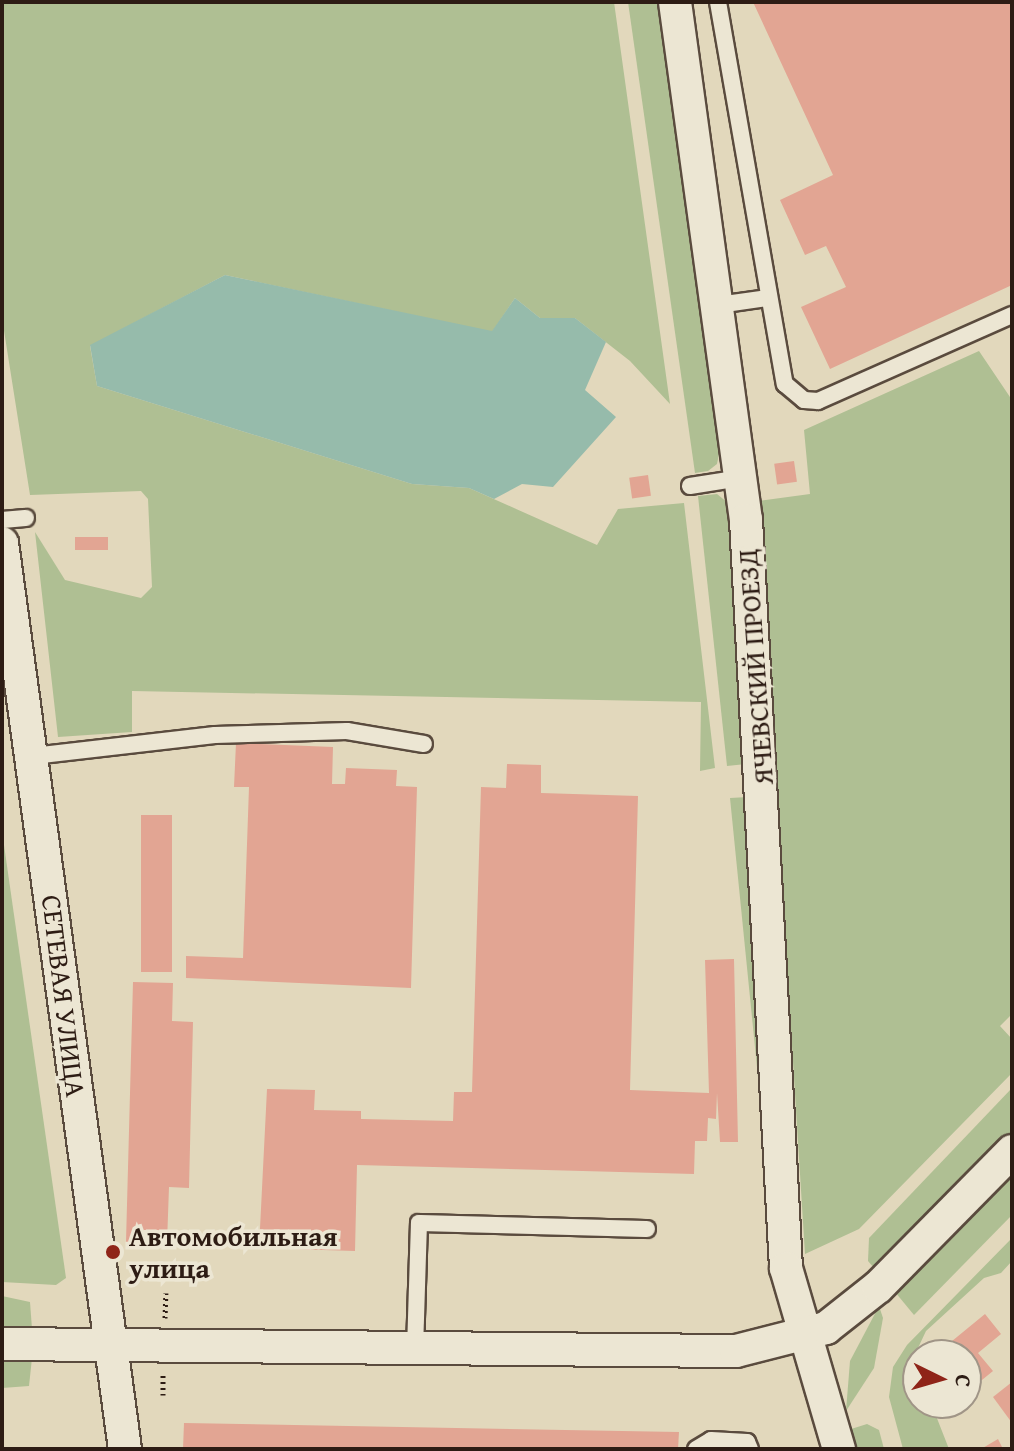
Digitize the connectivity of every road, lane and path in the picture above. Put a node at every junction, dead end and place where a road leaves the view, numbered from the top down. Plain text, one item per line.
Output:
1 (675, 2) edge
2 (718, 2) edge
3 (767, 298) junction
4 (718, 305) junction
5 (1012, 315) edge
6 (741, 478) junction
7 (690, 486) dead end
8 (26, 518) dead end
9 (2, 520) edge
10 (2, 543) edge
11 (424, 744) dead end
12 (33, 756) junction
13 (1012, 1151) edge
14 (647, 1229) dead end
15 (804, 1335) junction
16 (2, 1344) edge
17 (111, 1346) junction
18 (415, 1350) junction
19 (125, 1449) edge
20 (696, 1449) edge
21 (750, 1449) edge
22 (839, 1449) edge

1 - 4 street, ЯЧЕВСКИЙ ПРОЕЗД
2 - 3 lane
3 - 4 lane
3 - 5 lane
4 - 6 street, ЯЧЕВСКИЙ ПРОЕЗД
6 - 7 lane
6 - 15 street, ЯЧЕВСКИЙ ПРОЕЗД
8 - 9 lane
10 - 12 street, СЕТЕВАЯ УЛИЦА
11 - 12 lane
12 - 17 street, СЕТЕВАЯ УЛИЦА
13 - 15 street
14 - 18 lane
15 - 18 street
15 - 22 street
16 - 17 street
17 - 18 street
17 - 19 street, СЕТЕВАЯ УЛИЦА
20 - 21 lane

